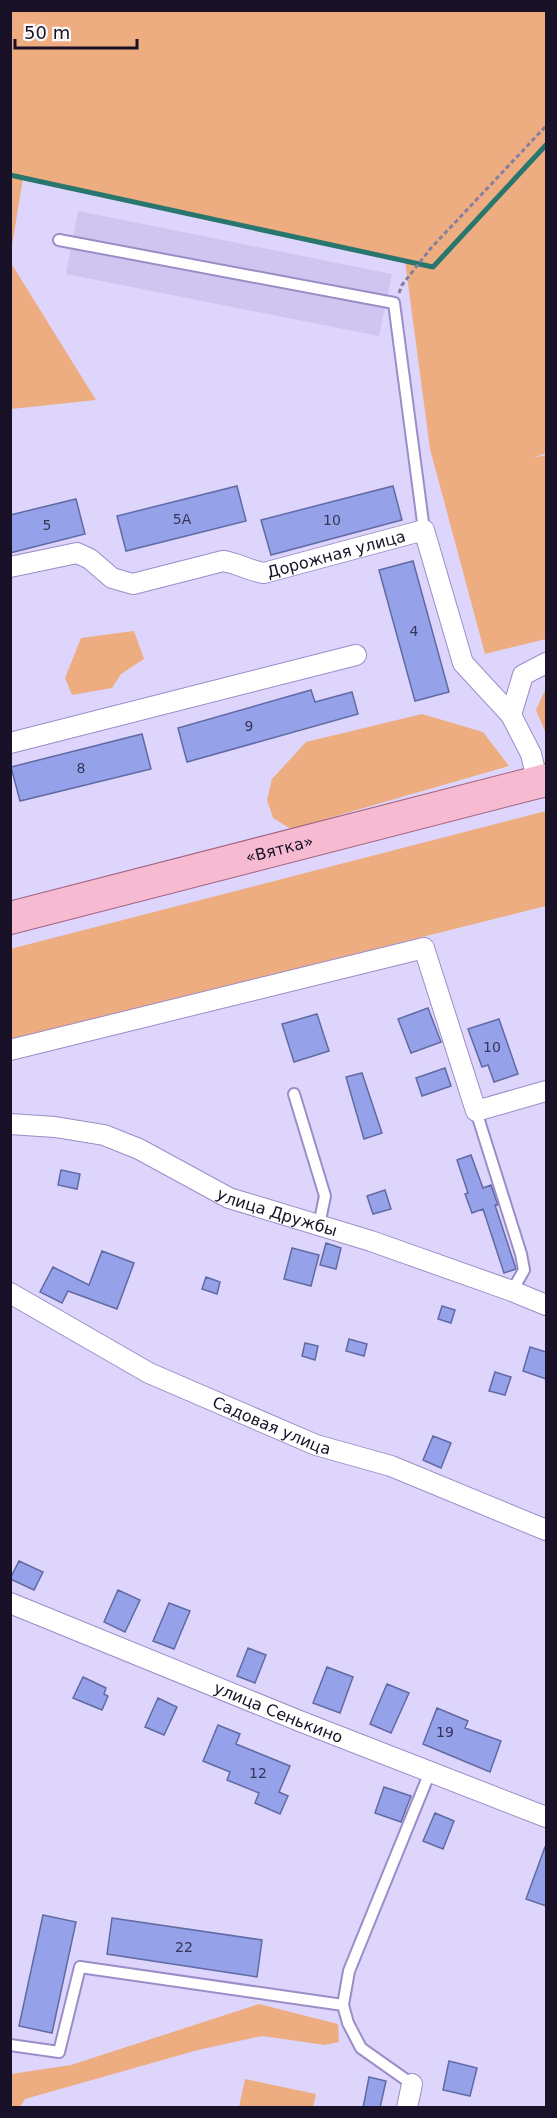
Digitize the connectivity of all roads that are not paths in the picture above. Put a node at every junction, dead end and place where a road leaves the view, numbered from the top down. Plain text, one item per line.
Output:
1 (59, 240) dead end
2 (424, 530) junction
3 (10, 567) edge
4 (356, 655) dead end
5 (546, 663) edge
6 (511, 715) junction
7 (10, 743) edge
8 (542, 782) edge
9 (10, 918) edge
10 (10, 1050) edge
11 (546, 1091) edge
12 (294, 1094) dead end
13 (476, 1111) junction
14 (10, 1124) edge
15 (319, 1225) junction
16 (512, 1291) junction
17 (10, 1293) edge
18 (546, 1305) edge
19 (546, 1530) edge
20 (10, 1603) edge
21 (430, 1772) junction
22 (546, 1817) edge
23 (343, 2005) junction
24 (10, 2044) edge
25 (412, 2084) joint
26 (407, 2108) edge

1 - 2 lane
2 - 3 street, Дорожная улица
2 - 6 street
4 - 7 street
5 - 6 street
6 - 8 street
8 - 9 main road, «Вятка»
10 - 13 street
11 - 13 street
12 - 15 lane
13 - 16 lane
14 - 15 street, улица Дружбы
15 - 16 street, улица Дружбы
16 - 18 street, улица Дружбы
17 - 19 street, Садовая улица
20 - 21 street, улица Сенькино
21 - 22 street, улица Сенькино
21 - 23 lane
23 - 24 lane
23 - 25 lane
25 - 26 street

